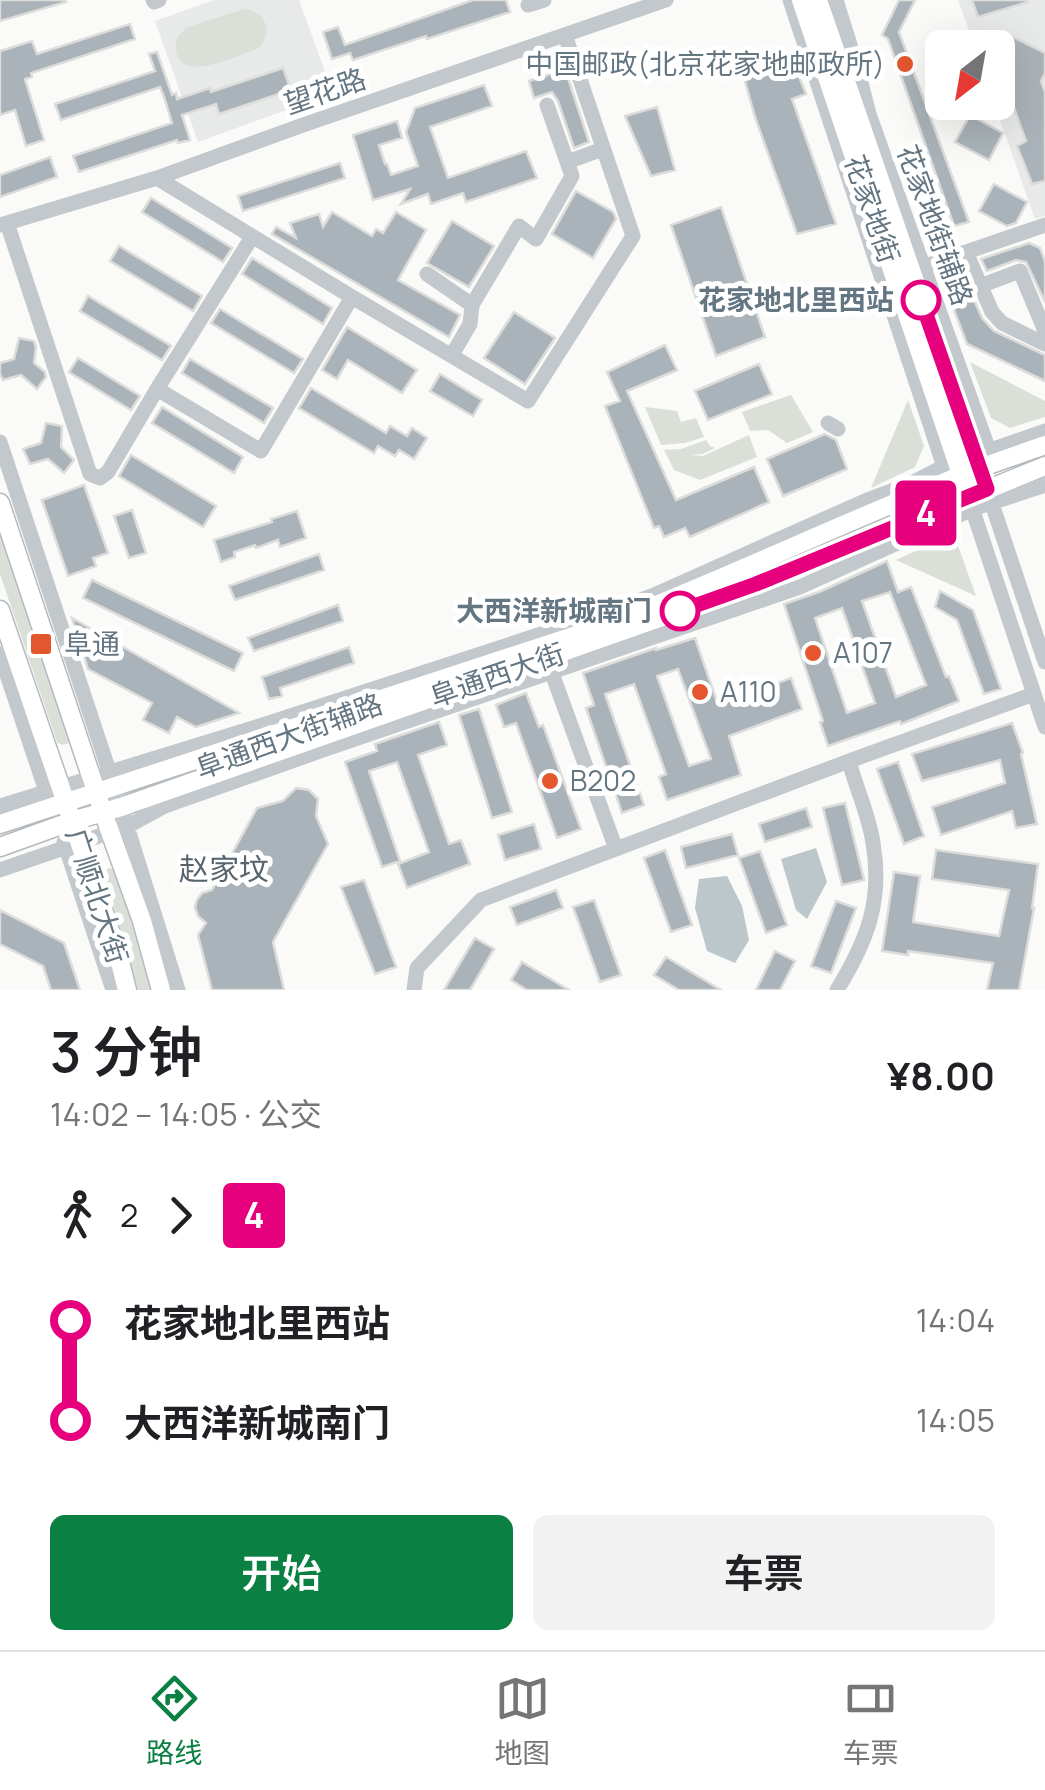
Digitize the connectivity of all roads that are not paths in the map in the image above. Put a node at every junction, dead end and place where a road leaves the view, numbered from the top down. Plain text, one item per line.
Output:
1 (666, 0) edge
2 (790, 0) edge
3 (801, 0) edge
4 (818, 0) edge
5 (836, 0) edge
6 (565, 35) junction
7 (547, 105) dead end
8 (603, 149) junction
9 (567, 162) junction
10 (157, 178) junction
11 (4, 224) edge
12 (1044, 227) edge
13 (252, 237) junction
14 (966, 252) junction
15 (917, 269) junction
16 (427, 274) dead end
17 (980, 286) junction
18 (352, 297) junction
19 (472, 305) junction
20 (1045, 331) edge
21 (1045, 344) edge
22 (452, 356) junction
23 (157, 389) junction
24 (1045, 431) edge
25 (0, 442) edge
26 (1045, 445) edge
27 (969, 465) junction
28 (1045, 466) edge
29 (1045, 485) edge
30 (990, 496) junction
31 (971, 502) junction
32 (0, 503) edge
33 (0, 610) edge
34 (0, 654) edge
35 (1045, 662) edge
36 (549, 665) junction
37 (1034, 694) junction
38 (1045, 727) edge
39 (76, 728) junction
40 (44, 739) junction
41 (848, 761) junction
42 (103, 782) junction
43 (59, 805) junction
44 (0, 806) edge
45 (112, 809) junction
46 (0, 824) edge
47 (119, 829) junction
48 (73, 845) junction
49 (0, 847) edge
50 (616, 849) junction
51 (0, 870) edge
52 (125, 874) junction
53 (94, 885) junction
54 (113, 990) edge
55 (127, 990) edge
56 (160, 990) edge
57 (178, 990) edge
58 (414, 990) edge
59 (838, 990) edge

1 - 6 street, 望花路
2 - 27 street
3 - 27 main road, 花家地街
4 - 15 main road, 花家地街
5 - 15 street, 花家地街辅路
6 - 8 street
6 - 10 street, 望花路
7 - 9 street
8 - 9 street
8 - 22 street
9 - 19 street
10 - 11 street, 望花路
10 - 13 street
11 - 23 street
12 - 14 street
13 - 18 street
13 - 23 street
14 - 15 street
14 - 17 street
15 - 27 main road, 花家地街
16 - 19 street
17 - 20 street
17 - 21 street
18 - 22 street
18 - 23 street
19 - 22 street
24 - 27 street
25 - 42 street
26 - 27 main road, 阜通西大街
27 - 30 main road
27 - 31 main road
27 - 42 main road, 阜通西大街
28 - 30 main road, 阜通西大街
29 - 30 street
30 - 31 main road, 阜通西大街
30 - 35 street
31 - 36 main road, 阜通西大街
31 - 37 street
32 - 39 main road, 广顺北大街
33 - 40 main road, 广顺北大街
34 - 43 street
36 - 45 main road, 阜通西大街
36 - 47 street, 阜通西大街辅路
36 - 50 street
37 - 38 street
37 - 41 street
39 - 40 main road
39 - 42 main road, 广顺北大街
40 - 43 main road, 广顺北大街
41 - 50 street
41 - 59 street
42 - 43 main road, 阜通西大街
42 - 45 main road, 广顺北大街
43 - 44 street
43 - 45 main road, 阜通西大街
43 - 46 main road, 阜通西大街
43 - 48 main road, 广顺北大街
43 - 49 main road, 阜通西大街
45 - 47 main road, 广顺北大街
47 - 48 street, 阜通西大街辅路
47 - 52 main road, 广顺北大街
47 - 57 street
48 - 51 street, 阜通西大街辅路
48 - 53 main road, 广顺北大街
48 - 54 street
50 - 58 street
52 - 53 main road
52 - 56 main road, 广顺北大街
53 - 55 main road, 广顺北大街

